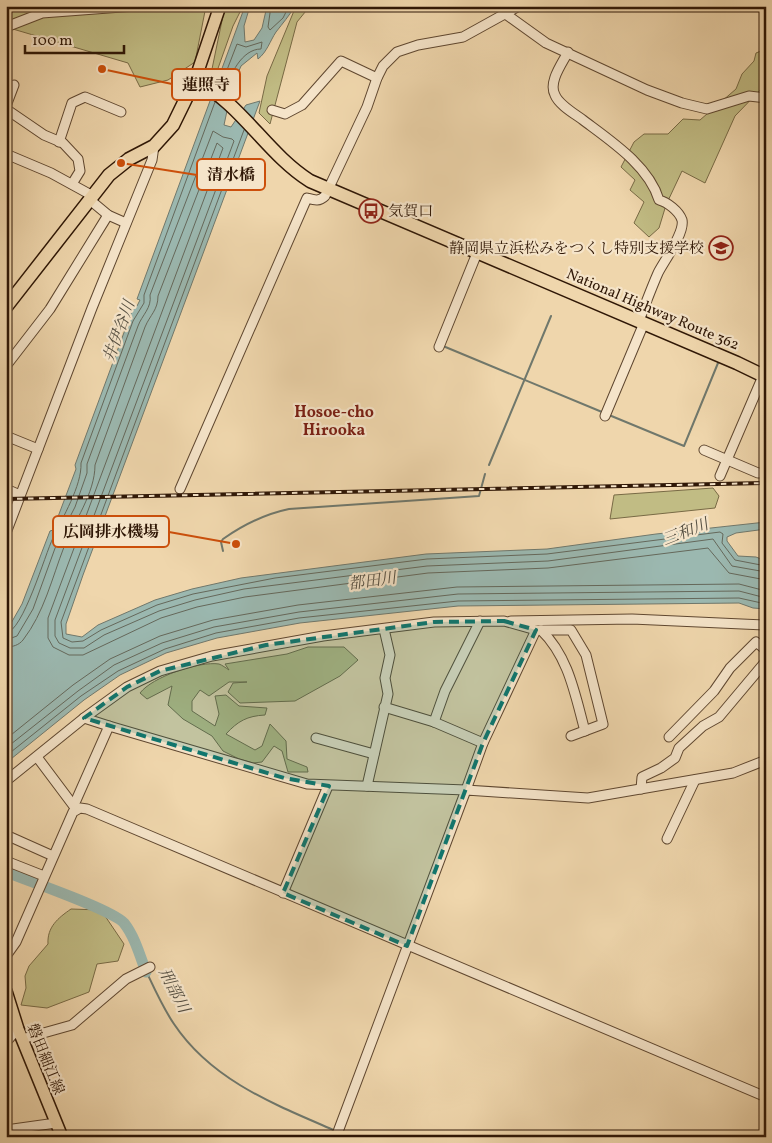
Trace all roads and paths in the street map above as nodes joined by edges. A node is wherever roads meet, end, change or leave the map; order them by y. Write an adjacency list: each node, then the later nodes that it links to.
1 (135, 6): 5 (street)
2 (220, 6): 8 (main road)
3 (519, 6): 4 (street)
4 (507, 15): 6 (street); 7 (street)
5 (6, 27)
6 (568, 52): 10 (street); 24 (street)
7 (377, 78): 12 (street); 18 (street)
8 (200, 82): 15 (highway); 18 (highway, National Highway Route 362)
9 (14, 85): 11 (street)
10 (766, 98)
11 (6, 108): 14 (street)
12 (272, 110)
13 (121, 112): 14 (street)
14 (59, 142): 17 (street)
15 (154, 146): 19 (highway); 21 (street)
16 (6, 154): 17 (street)
17 (72, 184): 19 (street)
18 (327, 189): 22 (highway, National Highway Route 362); 36 (street)
19 (91, 198): 20 (street); 23 (highway)
20 (108, 215): 21 (street); 26 (street)
21 (126, 223): 30 (street)
22 (477, 253): 24 (highway, National Highway Route 362); 25 (street)
23 (6, 307)
24 (642, 322): 27 (highway, National Highway Route 362); 28 (street)
25 (439, 347)
26 (6, 366)
27 (764, 377): 32 (street)
28 (605, 416)
29 (6, 436): 30 (street)
30 (38, 450): 37 (street)
31 (704, 450): 32 (street)
32 (726, 460): 33 (street); 34 (street)
33 (766, 473)
34 (720, 476)
35 (6, 489): 37 (street)
36 (180, 489)
37 (20, 495): 38 (street)
38 (6, 533)
39 (480, 621): 40 (street); 42 (street); 48 (street)
40 (504, 621): 41 (street); 43 (street)
41 (766, 625)
42 (384, 629): 46 (street); 47 (street)
43 (538, 630): 51 (street); 51 (street); 56 (street)
44 (766, 650): 49 (street)
45 (766, 661): 52 (street)
46 (384, 707): 48 (street); 57 (street)
47 (84, 718): 50 (street); 58 (street)
48 (434, 722): 56 (street)
49 (683, 723): 52 (street); 54 (street)
50 (109, 726): 62 (street); 66 (street)
51 (585, 731): 53 (street)
52 (694, 734): 64 (street)
53 (571, 736)
54 (669, 737)
55 (316, 738): 57 (street)
56 (483, 743): 65 (street)
57 (374, 754): 63 (street)
58 (37, 757): 61 (street); 66 (street)
59 (766, 760): 60 (street)
60 (695, 780): 64 (street); 68 (street)
61 (6, 781)
62 (328, 786): 63 (street); 72 (street)
63 (367, 786): 65 (street)
64 (641, 789): 65 (street)
65 (466, 790): 73 (street)
66 (76, 810): 69 (street); 72 (street)
67 (6, 835): 69 (street)
68 (667, 839)
69 (53, 856): 71 (street)
70 (6, 861): 71 (street)
71 (44, 876): 74 (street)
72 (283, 893): 73 (street)
73 (407, 946): 80 (street); 84 (street)
74 (6, 956)
75 (150, 967): 78 (street)
76 (6, 990): 77 (main road, 磐田細江線)
77 (10, 1014): 78 (main road, 磐田細江線)
78 (20, 1034): 79 (street); 81 (main road, 磐田細江線)
79 (6, 1042)
80 (766, 1097)
81 (56, 1123): 82 (street); 83 (main road, 磐田細江線)
82 (6, 1130)
83 (62, 1137)
84 (336, 1137)

